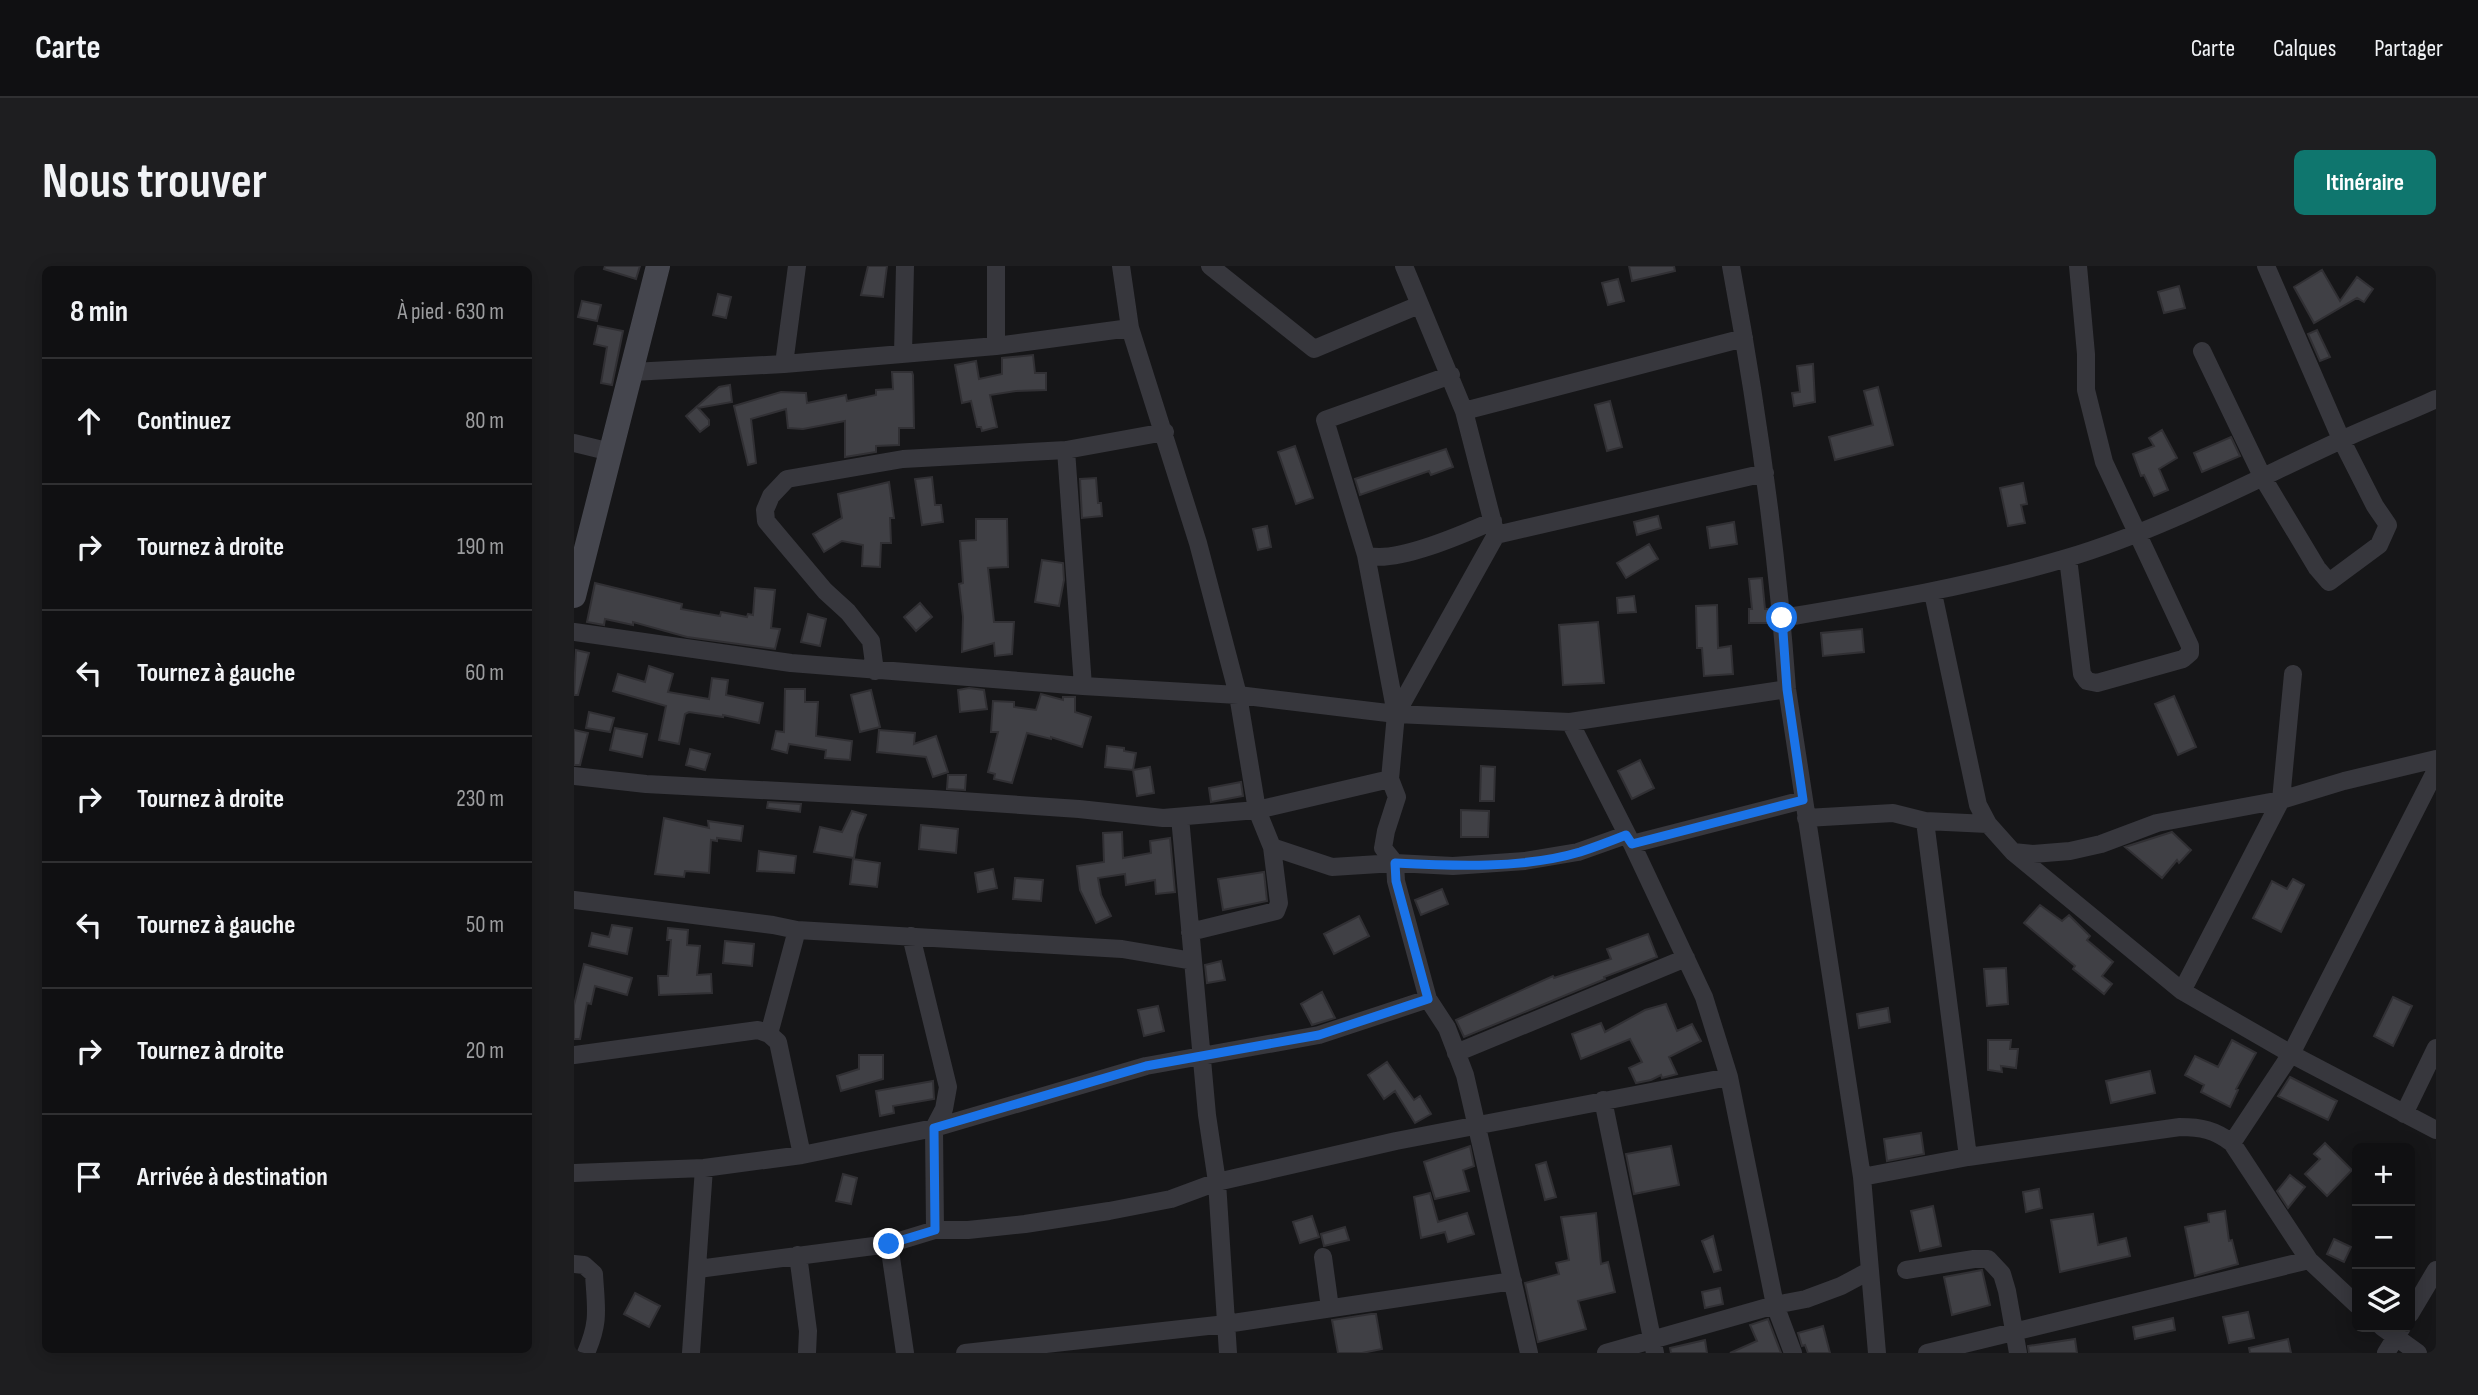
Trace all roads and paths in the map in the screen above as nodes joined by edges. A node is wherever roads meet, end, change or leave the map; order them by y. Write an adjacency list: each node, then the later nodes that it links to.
1 (658, 266): 18 (main road)
2 (797, 266): 17 (street)
3 (905, 266): 16 (street)
4 (996, 266): 14 (street)
5 (1121, 266): 12 (street)
6 (1210, 266): 11 (street)
7 (1405, 266): 11 (street)
8 (1731, 266): 13 (street)
9 (2080, 266): 31 (street)
10 (2266, 266): 23 (street)
11 (1419, 305): 19 (street)
12 (1130, 328): 14 (street); 22 (street)
13 (1744, 338): 21 (street); 27 (street)
14 (996, 346): 16 (street)
15 (2202, 351): 28 (street)
16 (903, 354): 17 (street)
17 (784, 364): 18 (street)
18 (632, 372): 26 (main road)
19 (1451, 375): 21 (street); 32 (street)
20 (2436, 399): 23 (street)
21 (1464, 411): 29 (street)
22 (1165, 432): 25 (street); 42 (street)
23 (2341, 439): 28 (street); 28 (street)
24 (574, 443): 26 (street)
25 (1066, 450): 38 (street); 40 (street)
26 (611, 452): 30 (main road)
27 (1765, 473): 29 (street); 36 (street)
28 (2263, 478): 31 (street)
29 (1494, 528): 32 (street); 43 (street)
30 (583, 529): 35 (main road)
31 (2136, 533): 33 (street); 33 (street)
32 (1367, 555): 43 (street)
33 (2068, 558): 34 (street)
34 (1933, 593): 36 (street); 54 (street)
35 (574, 597)
36 (1782, 618): 41 (street)
37 (574, 632): 38 (street)
38 (875, 671): 40 (street)
39 (2293, 674): 49 (street)
40 (1083, 686): 42 (street)
41 (1787, 689): 44 (street); 50 (street)
42 (1238, 695): 43 (street); 51 (street)
43 (1396, 713): 44 (street); 48 (street)
44 (1570, 722): 55 (street)
45 (2436, 759): 49 (street)
46 (2436, 770): 70 (street)
47 (574, 776): 52 (street)
48 (1390, 779): 51 (street); 58 (street)
49 (2281, 800): 57 (street); 65 (street)
50 (1805, 809): 53 (street); 55 (street); 84 (street)
51 (1257, 810): 52 (street); 56 (street)
52 (1180, 817): 61 (street)
53 (1925, 821): 54 (street); 81 (street)
54 (1988, 824): 57 (street)
55 (1629, 840): 58 (street); 63 (street)
56 (1272, 847): 58 (street); 61 (street)
57 (2013, 852): 65 (street)
58 (1395, 863): 66 (street)
59 (574, 900): 60 (street)
60 (797, 930): 62 (street); 67 (street)
61 (1190, 932): 64 (street)
62 (911, 936): 64 (street); 77 (street)
63 (1686, 958): 69 (street); 73 (street)
64 (1193, 961): 72 (street)
65 (2182, 991): 70 (street)
66 (1428, 999): 69 (street); 72 (street)
67 (769, 1034): 71 (street); 80 (street)
68 (2436, 1048): 75 (street)
69 (1456, 1053): 76 (street)
70 (2291, 1054): 75 (street); 79 (street)
71 (574, 1055)
72 (1201, 1057): 77 (street); 85 (street)
73 (1730, 1077): 74 (street); 98 (street)
74 (1603, 1100): 76 (street); 104 (street)
75 (2404, 1114): 78 (street)
76 (1476, 1127): 85 (street); 96 (street)
77 (934, 1128): 80 (street); 86 (street)
78 (2436, 1130)
79 (2232, 1143): 81 (street); 90 (street)
80 (802, 1155): 82 (street)
81 (1968, 1157): 84 (street)
82 (704, 1168): 83 (street); 92 (street)
83 (574, 1173)
84 (1862, 1177): 95 (street)
85 (1217, 1182): 86 (street); 101 (street)
86 (935, 1230): 87 (street)
87 (889, 1244): 88 (street); 108 (street)
88 (799, 1255): 92 (street); 107 (street)
89 (1323, 1257): 100 (street)
90 (2309, 1260): 97 (street); 102 (street)
91 (574, 1264): 105 (street)
92 (698, 1269): 106 (street)
93 (1906, 1270): 102 (street)
94 (2436, 1270): 99 (street)
95 (1869, 1271): 98 (street); 114 (street)
96 (1513, 1281): 100 (street); 111 (street)
97 (2352, 1299)
98 (1776, 1305): 104 (street); 113 (street)
99 (2415, 1306)
100 (1330, 1308): 101 (street)
101 (1226, 1324): 109 (street); 110 (street)
102 (2015, 1332): 115 (street); 116 (street)
103 (2391, 1336): 117 (street)
104 (1654, 1347): 112 (street)
105 (586, 1353)
106 (691, 1353)
107 (807, 1353)
108 (905, 1353)
109 (965, 1353)
110 (1228, 1353)
111 (1529, 1353)
112 (1606, 1353)
113 (1793, 1353)
114 (1877, 1353)
115 (1927, 1353)
116 (2018, 1353)
117 (2418, 1353)

